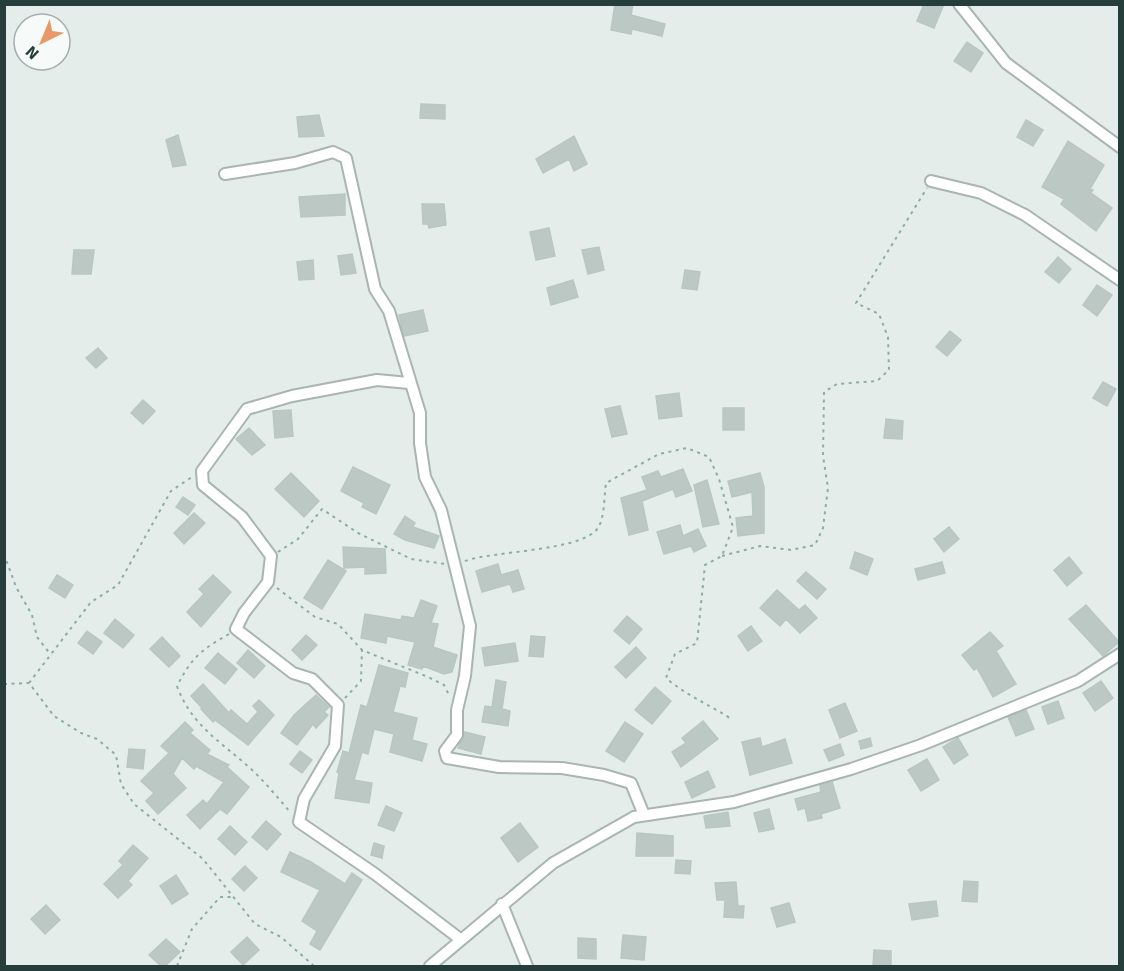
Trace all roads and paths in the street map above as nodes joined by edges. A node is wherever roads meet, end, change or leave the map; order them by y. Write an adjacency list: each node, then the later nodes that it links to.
1 (959, 4): 2 (street)
2 (1119, 147)
3 (225, 174): 6 (street)
4 (931, 182): 5 (street); 10 (path)
5 (1119, 280)
6 (409, 383): 7 (street); 11 (street)
7 (202, 471): 9 (street); 16 (path)
8 (4, 554): 16 (path)
9 (271, 556): 11 (path); 12 (street)
10 (722, 556): 11 (path); 21 (path)
11 (454, 565): 20 (street)
12 (268, 582): 13 (street); 14 (path)
13 (236, 629): 19 (street); 23 (path)
14 (362, 650): 19 (path); 20 (path)
15 (1119, 654): 22 (street)
16 (51, 655): 17 (path)
17 (29, 683): 18 (path); 24 (path)
18 (4, 684)
19 (338, 705): 23 (street)
20 (457, 710): 22 (street)
21 (733, 720)
22 (644, 815): 25 (street)
23 (299, 822): 26 (street)
24 (236, 897): 27 (path); 28 (path)
25 (501, 904): 26 (street); 30 (street)
26 (460, 939): 29 (street)
27 (177, 966)
28 (314, 966)
29 (430, 966)
30 (527, 966)

